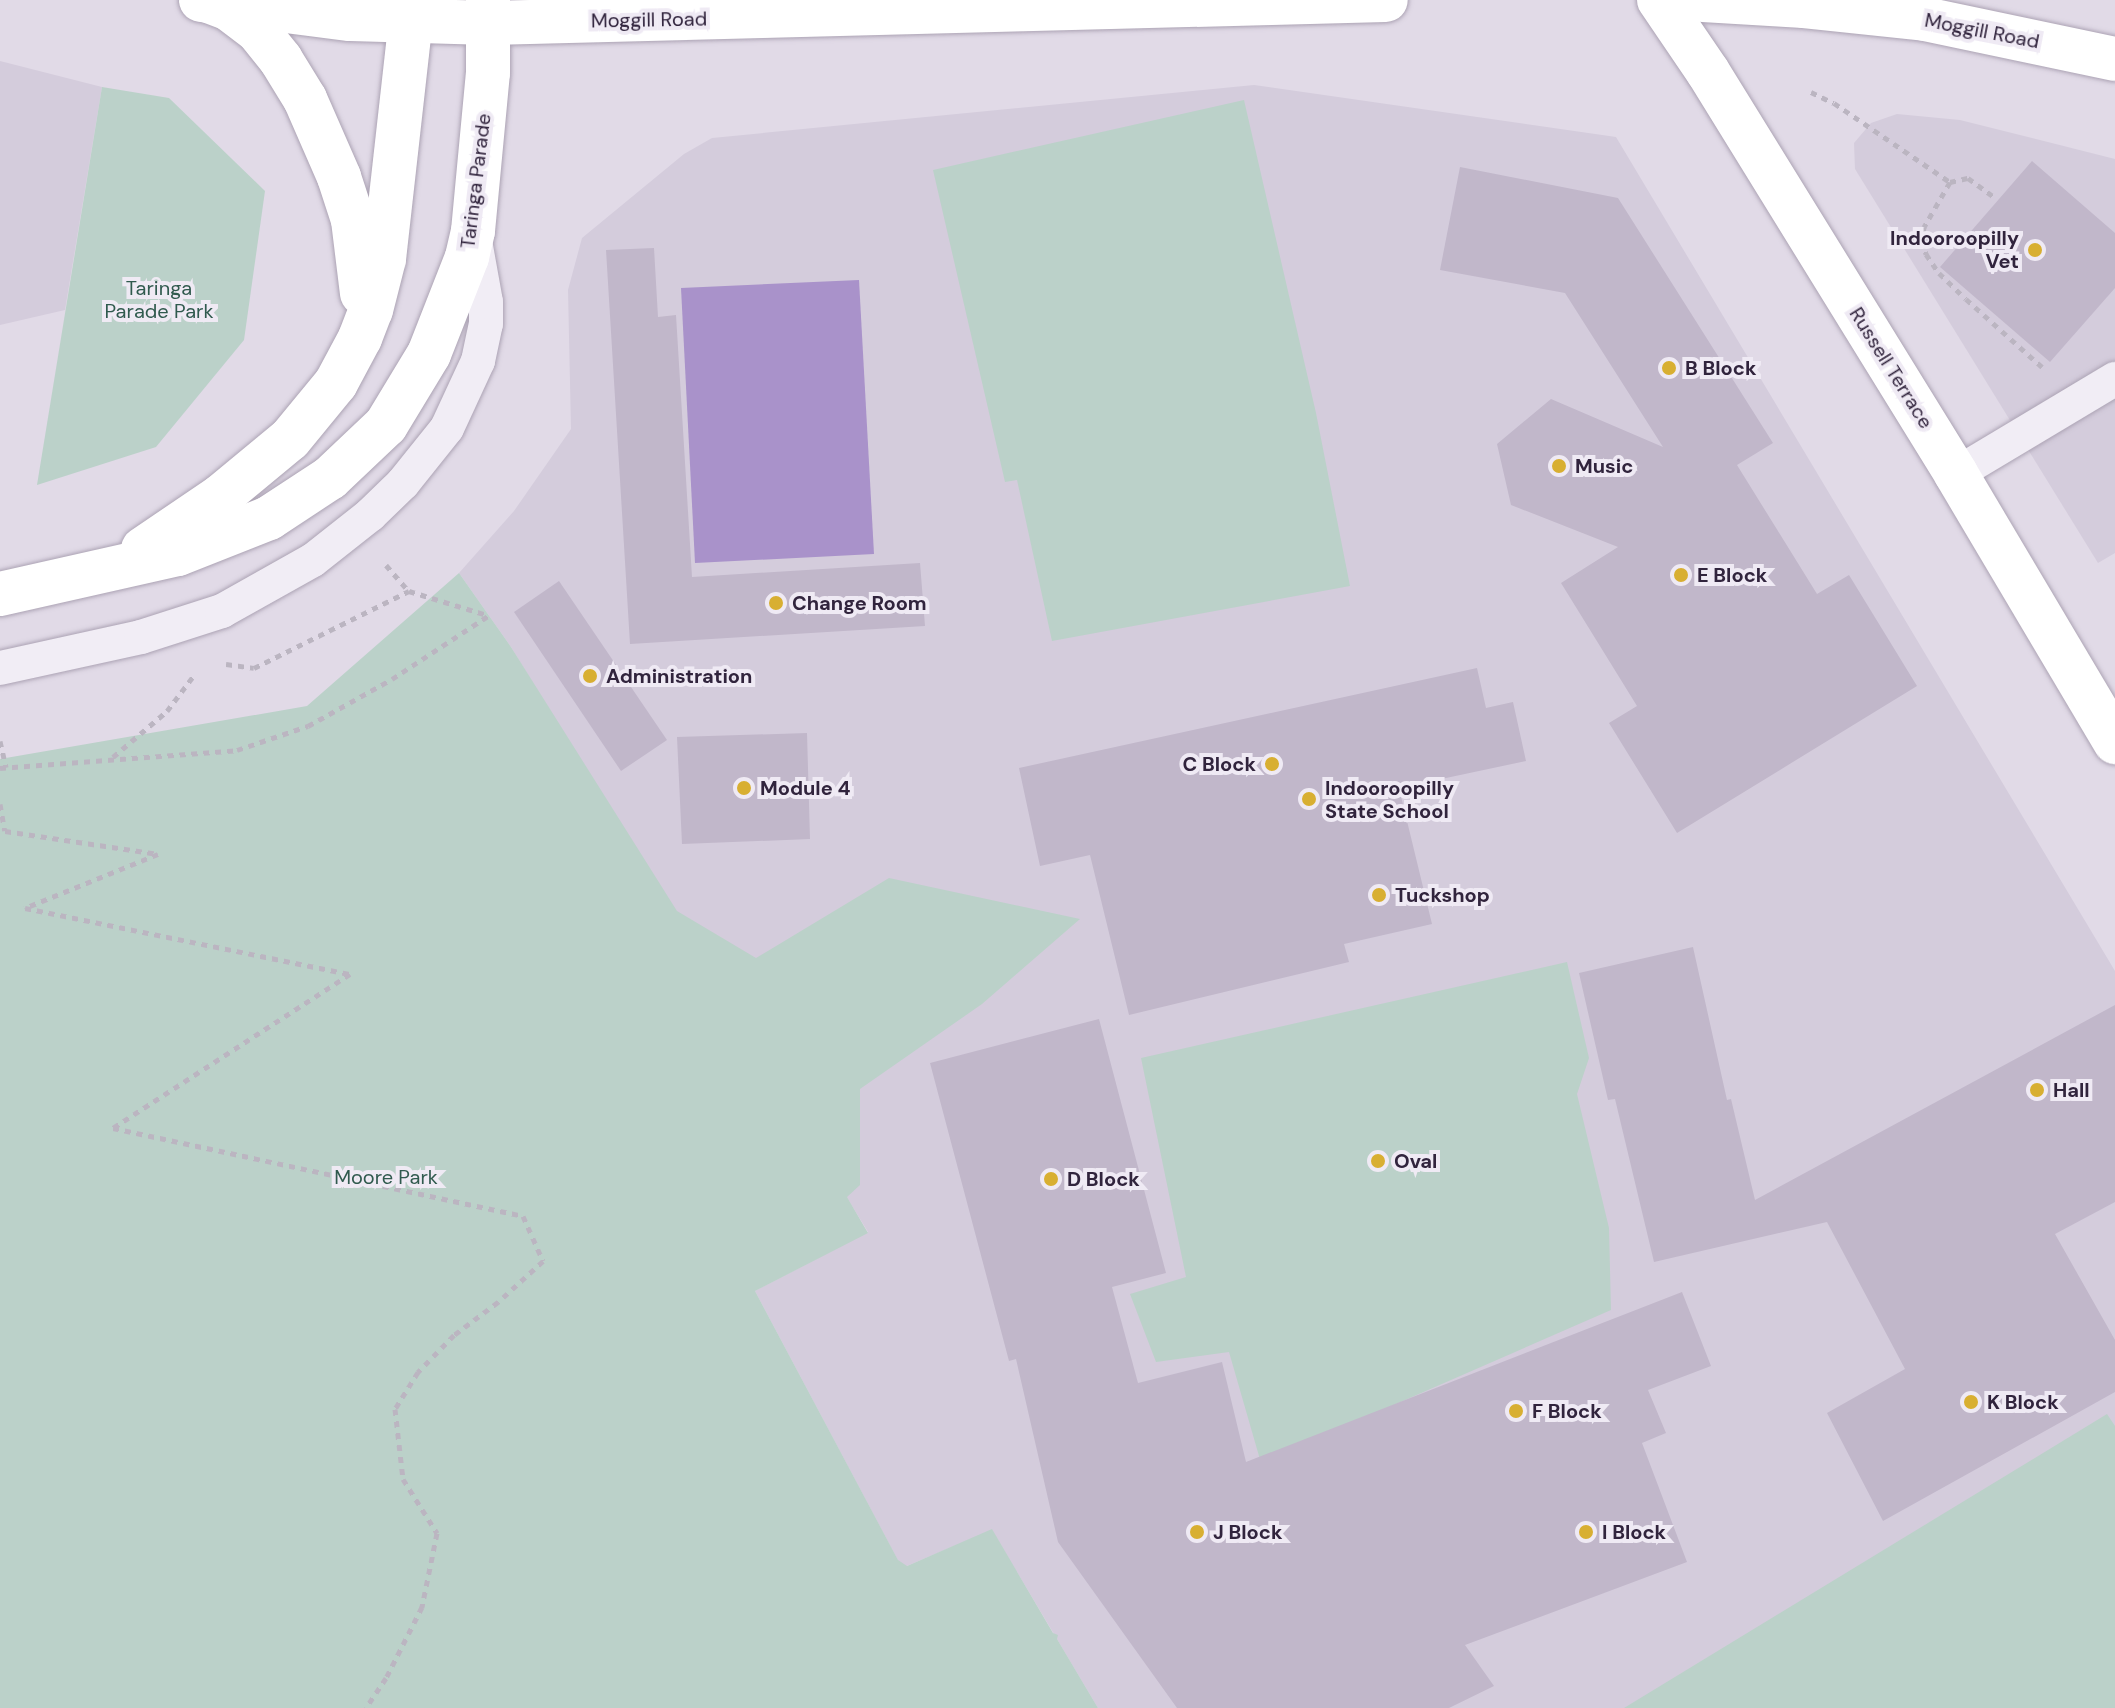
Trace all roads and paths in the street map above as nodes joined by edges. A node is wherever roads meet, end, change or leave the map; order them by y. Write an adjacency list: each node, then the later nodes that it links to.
1 (1386, 0): 6 (main road, Moggill Road)
2 (1659, 0): 15 (main road, Russell Terrace)
3 (1703, 0): 7 (main road, Moggill Road)
4 (206, 1): 5 (main road, Moggill Road); 12 (main road)
5 (412, 10): 6 (main road, Moggill Road); 12 (main road, Taringa Parade)
6 (489, 12): 11 (main road, Taringa Parade)
7 (2115, 59)
8 (1811, 92): 9 (path)
9 (1950, 182): 10 (path); 14 (path)
10 (1996, 198)
11 (473, 231): 17 (main road, Taringa Parade); 22 (lane)
12 (344, 369): 17 (main road, Taringa Parade)
13 (2115, 379): 14 (lane)
14 (2070, 407): 15 (lane)
15 (1956, 474): 24 (main road, Russell Terrace)
16 (388, 567): 18 (path)
17 (103, 571): 19 (main road, Taringa Parade)
18 (409, 591): 21 (path); 25 (path)
19 (0, 594)
20 (205, 661): 25 (path)
21 (217, 663)
22 (0, 668)
23 (0, 741): 26 (path)
24 (2115, 742)
25 (112, 758): 26 (path)
26 (3, 767)
27 (0, 804): 28 (path)
28 (366, 1708)

